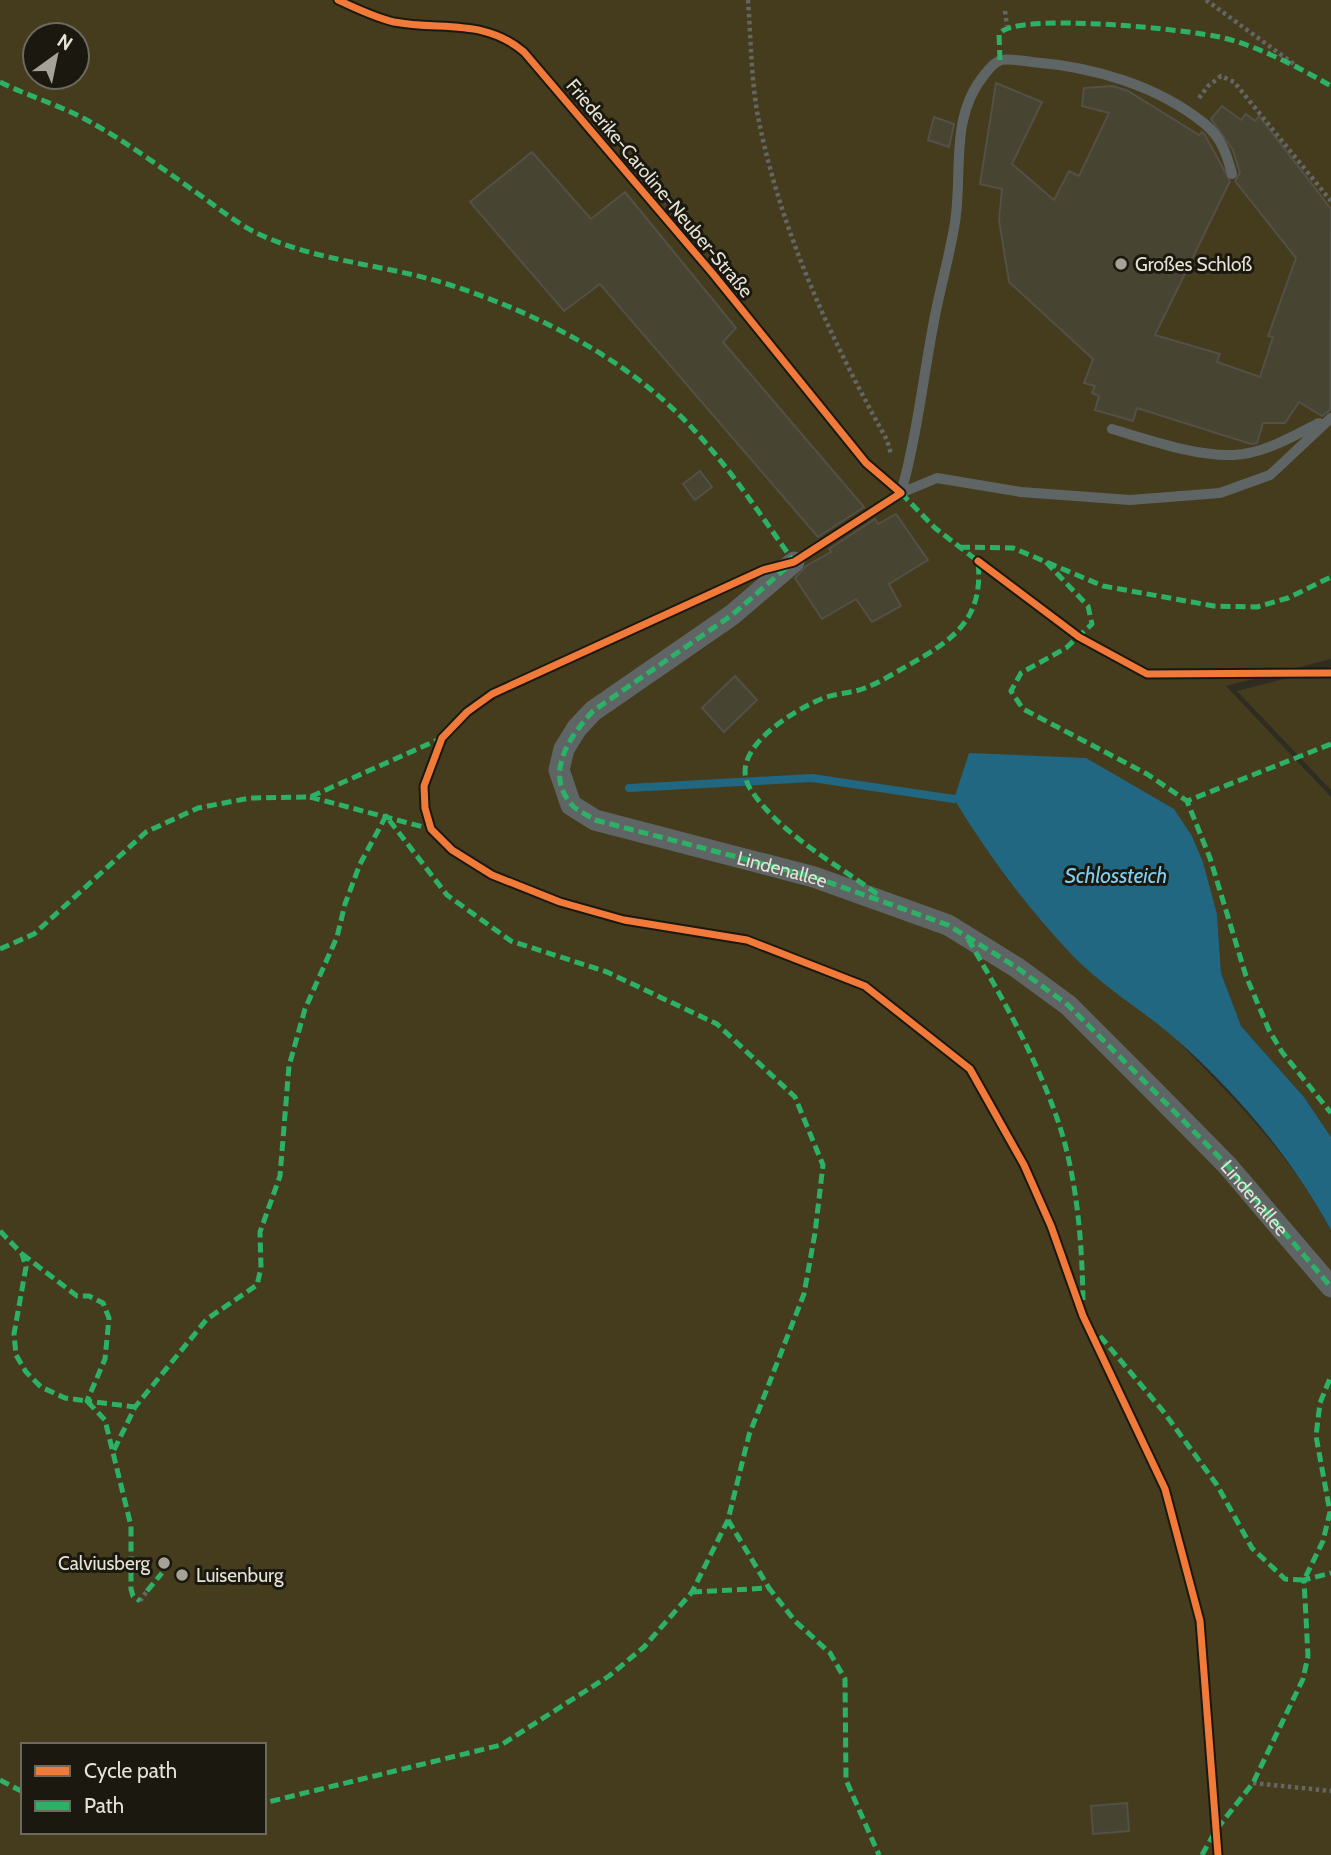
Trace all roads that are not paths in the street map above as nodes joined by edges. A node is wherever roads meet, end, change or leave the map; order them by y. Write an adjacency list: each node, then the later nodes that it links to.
1 (338, 0): 5 (lane, Friederike-Caroline-Neuber-Straße)
2 (1232, 174): 5 (lane)
3 (1331, 417): 4 (lane); 5 (lane, Lindenallee)
4 (1112, 429)
5 (901, 492): 6 (lane, Lindenallee)
6 (794, 562): 7 (street, Lindenallee)
7 (1331, 1287)

